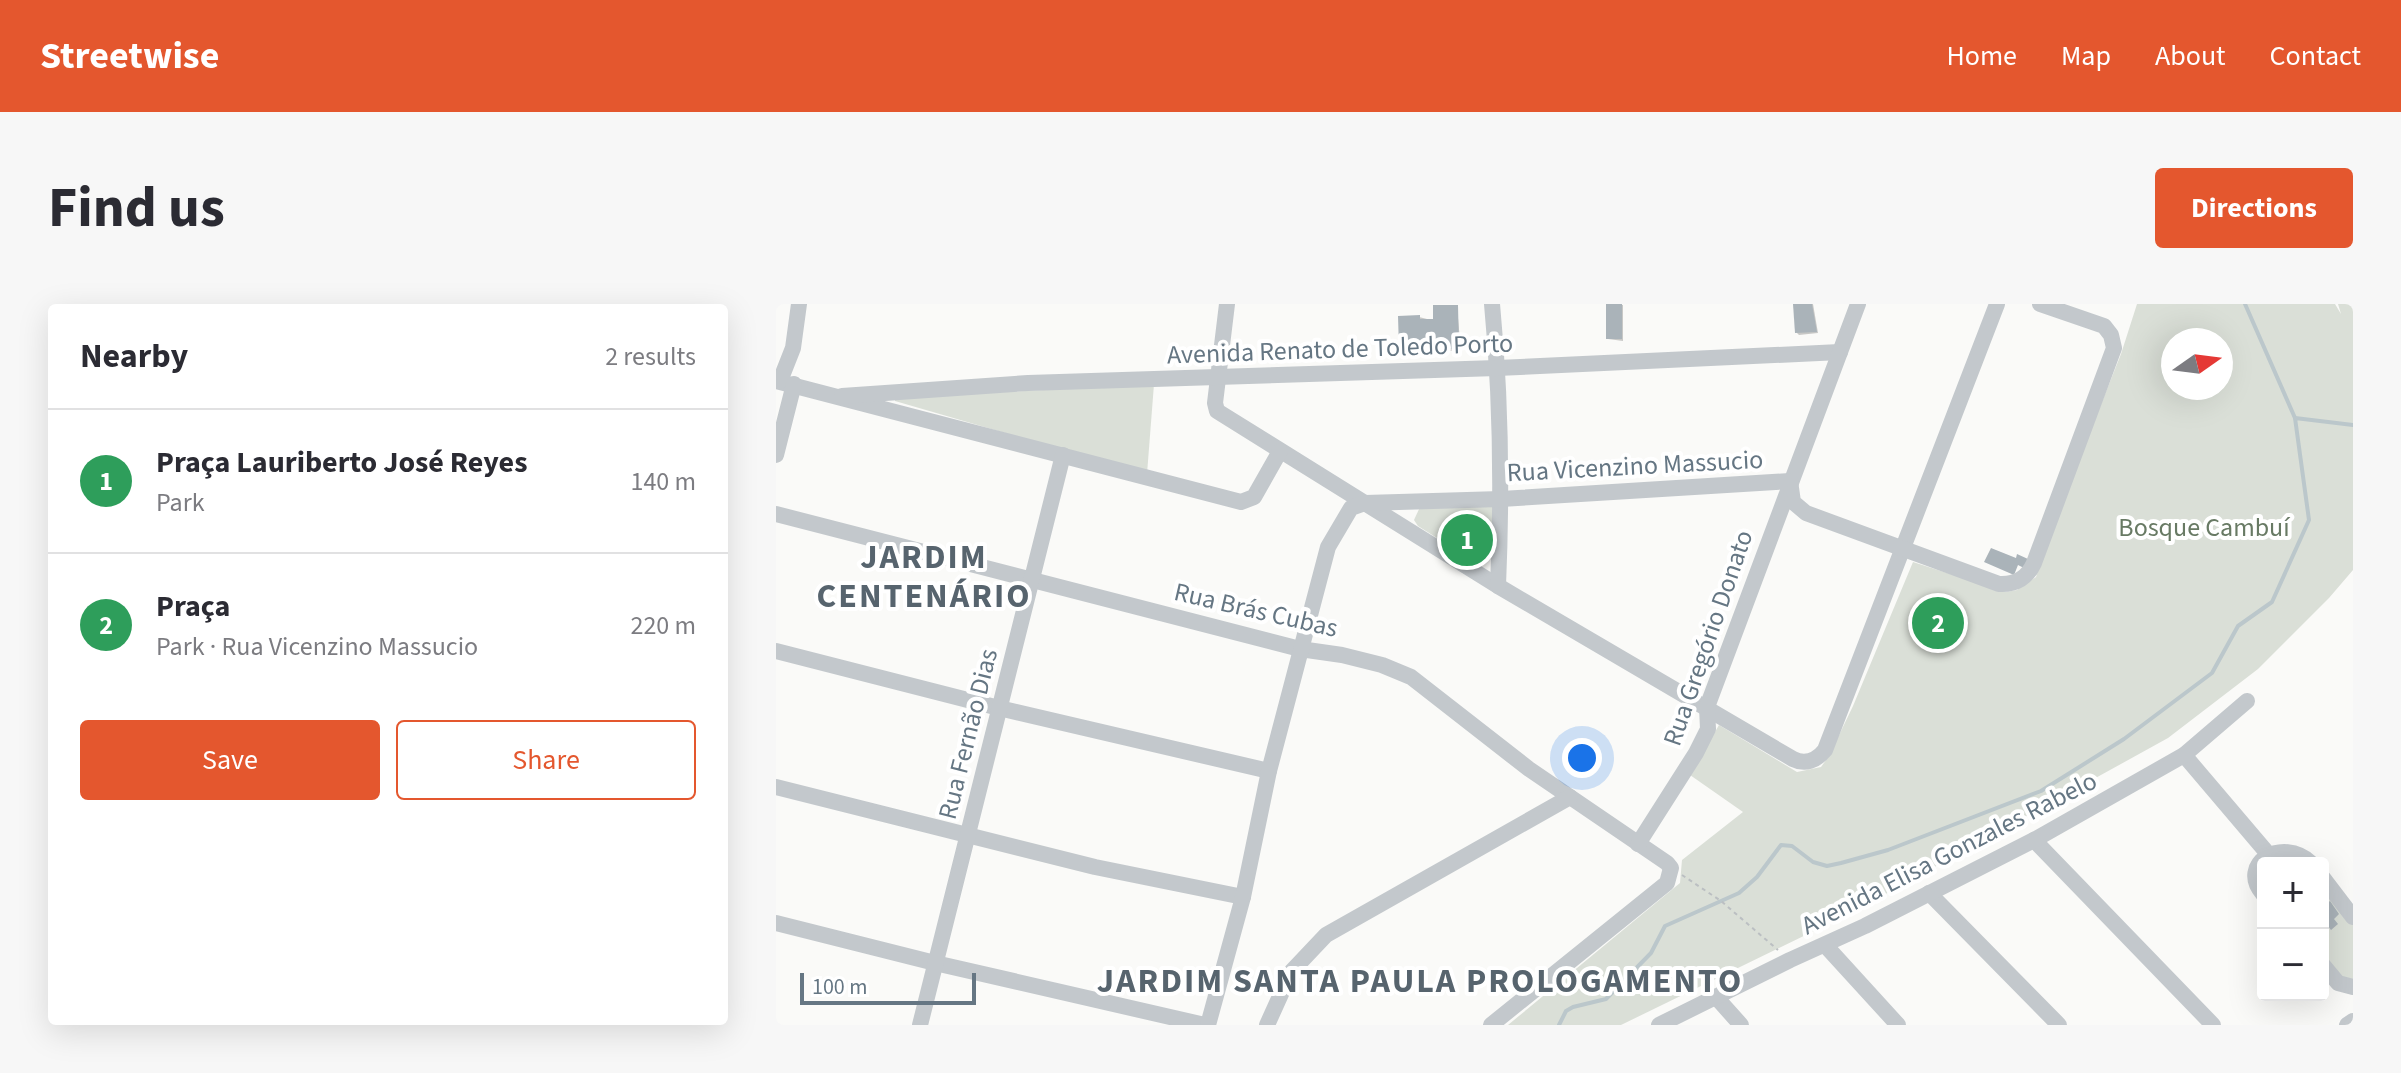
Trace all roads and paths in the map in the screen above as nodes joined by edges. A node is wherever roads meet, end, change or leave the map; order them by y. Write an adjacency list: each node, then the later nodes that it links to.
1 (799, 304): 10 (street)
2 (1227, 304): 9 (street)
3 (1492, 304): 8 (street)
4 (1858, 304): 7 (street, Rua Gregório Donato)
5 (1997, 304): 19 (street)
6 (2040, 304): 19 (street, Rua Vicenzino Massucio)
7 (1840, 352): 8 (street, Avenida Renato de Toledo Porto); 15 (street, Rua Gregório Donato)
8 (1497, 368): 9 (street, Avenida Renato de Toledo Porto); 16 (street)
9 (1219, 376): 11 (street, Avenida Renato de Toledo Porto); 12 (street)
10 (783, 382): 11 (street); 13 (street)
11 (842, 396): 14 (street)
12 (1280, 451): 14 (street); 17 (street)
13 (776, 455)
14 (1063, 455): 20 (street, Rua Fernão Dias)
15 (1790, 481): 16 (street, Rua Vicenzino Massucio); 19 (street, Rua Vicenzino Massucio); 25 (street, Rua Gregório Donato)
16 (1501, 499): 17 (street, Rua Vicenzino Massucio); 21 (street)
17 (1365, 503): 21 (street); 22 (street)
18 (776, 514): 20 (street, Rua Brás Cubas)
19 (1904, 550): 25 (street)
20 (1033, 579): 22 (street, Rua Brás Cubas); 26 (street, Rua Fernão Dias)
21 (1498, 586): 25 (street)
22 (1300, 649): 28 (street); 30 (street, Rua Brás Cubas)
23 (776, 651): 26 (street)
24 (2247, 701): 27 (street, Avenida Elisa Gonzales Rabelo)
25 (1707, 707): 33 (street, Rua Gregório Donato)
26 (999, 708): 28 (street); 31 (street, Rua Fernão Dias)
27 (2184, 755): 32 (street, Avenida Elisa Gonzales Rabelo); 34 (street)
28 (1269, 771): 40 (street)
29 (776, 787): 31 (street)
30 (1570, 797): 33 (street, Rua Brás Cubas); 52 (street)
31 (968, 835): 40 (street); 45 (street, Rua Fernão Dias)
32 (2034, 840): 39 (street, Avenida Elisa Gonzales Rabelo); 58 (street)
33 (1638, 844): 37 (street, Rua Brás Cubas)
34 (2269, 855): 35 (street); 36 (street)
35 (2266, 857)
36 (2305, 857)
37 (1671, 868): 44 (path); 53 (street)
38 (2329, 886): 41 (street)
39 (1929, 893): 43 (street, Avenida Elisa Gonzales Rabelo); 57 (street)
40 (1243, 897): 51 (street)
41 (2353, 917)
42 (776, 923): 45 (street)
43 (1825, 945): 44 (street, Avenida Elisa Gonzales Rabelo); 56 (street)
44 (1790, 960): 48 (street, Avenida Elisa Gonzales Rabelo)
45 (935, 963): 50 (street, Rua Fernão Dias); 51 (street)
46 (2329, 972): 47 (street)
47 (2353, 987)
48 (1716, 997): 54 (street, Avenida Elisa Gonzales Rabelo); 55 (street)
49 (2353, 1021): 59 (street)
50 (920, 1025)
51 (1207, 1025)
52 (1267, 1025)
53 (1491, 1025)
54 (1659, 1025)
55 (1741, 1025)
56 (1898, 1025)
57 (2059, 1025)
58 (2213, 1025)
59 (2347, 1025)

